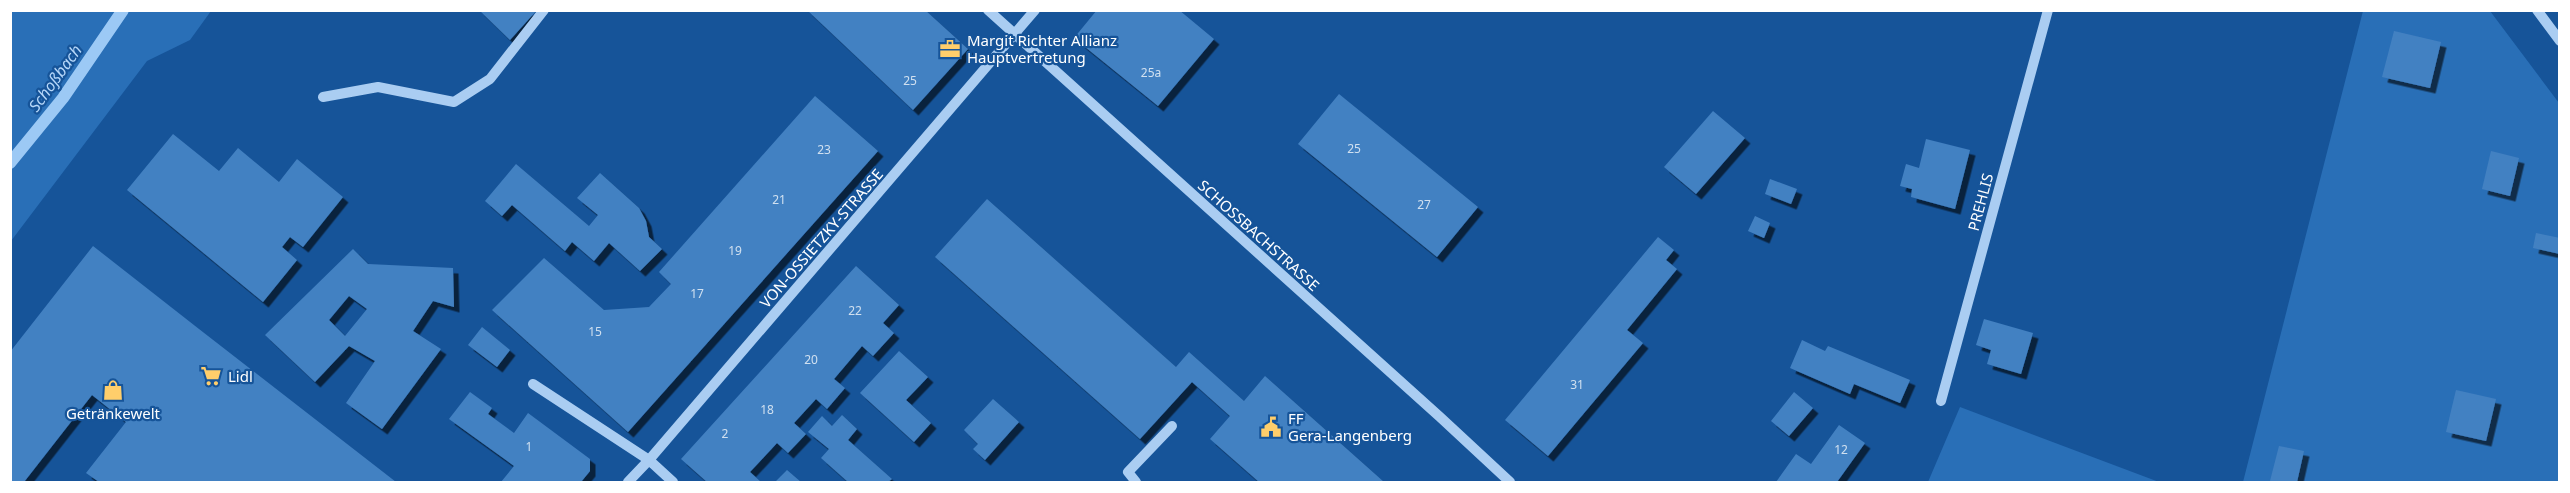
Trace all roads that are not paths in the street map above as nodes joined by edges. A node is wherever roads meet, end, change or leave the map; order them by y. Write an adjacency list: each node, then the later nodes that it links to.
1 (544, 10): 8 (street)
2 (988, 10): 6 (street, SCHOSSBACHSTRASSE)
3 (1035, 10): 6 (street, VON-OSSIETZKY-STRASSE)
4 (2048, 10): 10 (street, PREHLIS)
5 (2537, 10): 7 (street)
6 (1015, 36): 12 (street, VON-OSSIETZKY-STRASSE); 16 (street, SCHOSSBACHSTRASSE)
7 (2559, 41)
8 (323, 97)
9 (533, 384): 12 (street)
10 (1941, 401)
11 (1172, 426): 15 (street)
12 (649, 460): 13 (street, VON-OSSIETZKY-STRASSE); 14 (street)
13 (628, 483)
14 (673, 483)
15 (1136, 483)
16 (1510, 483)

